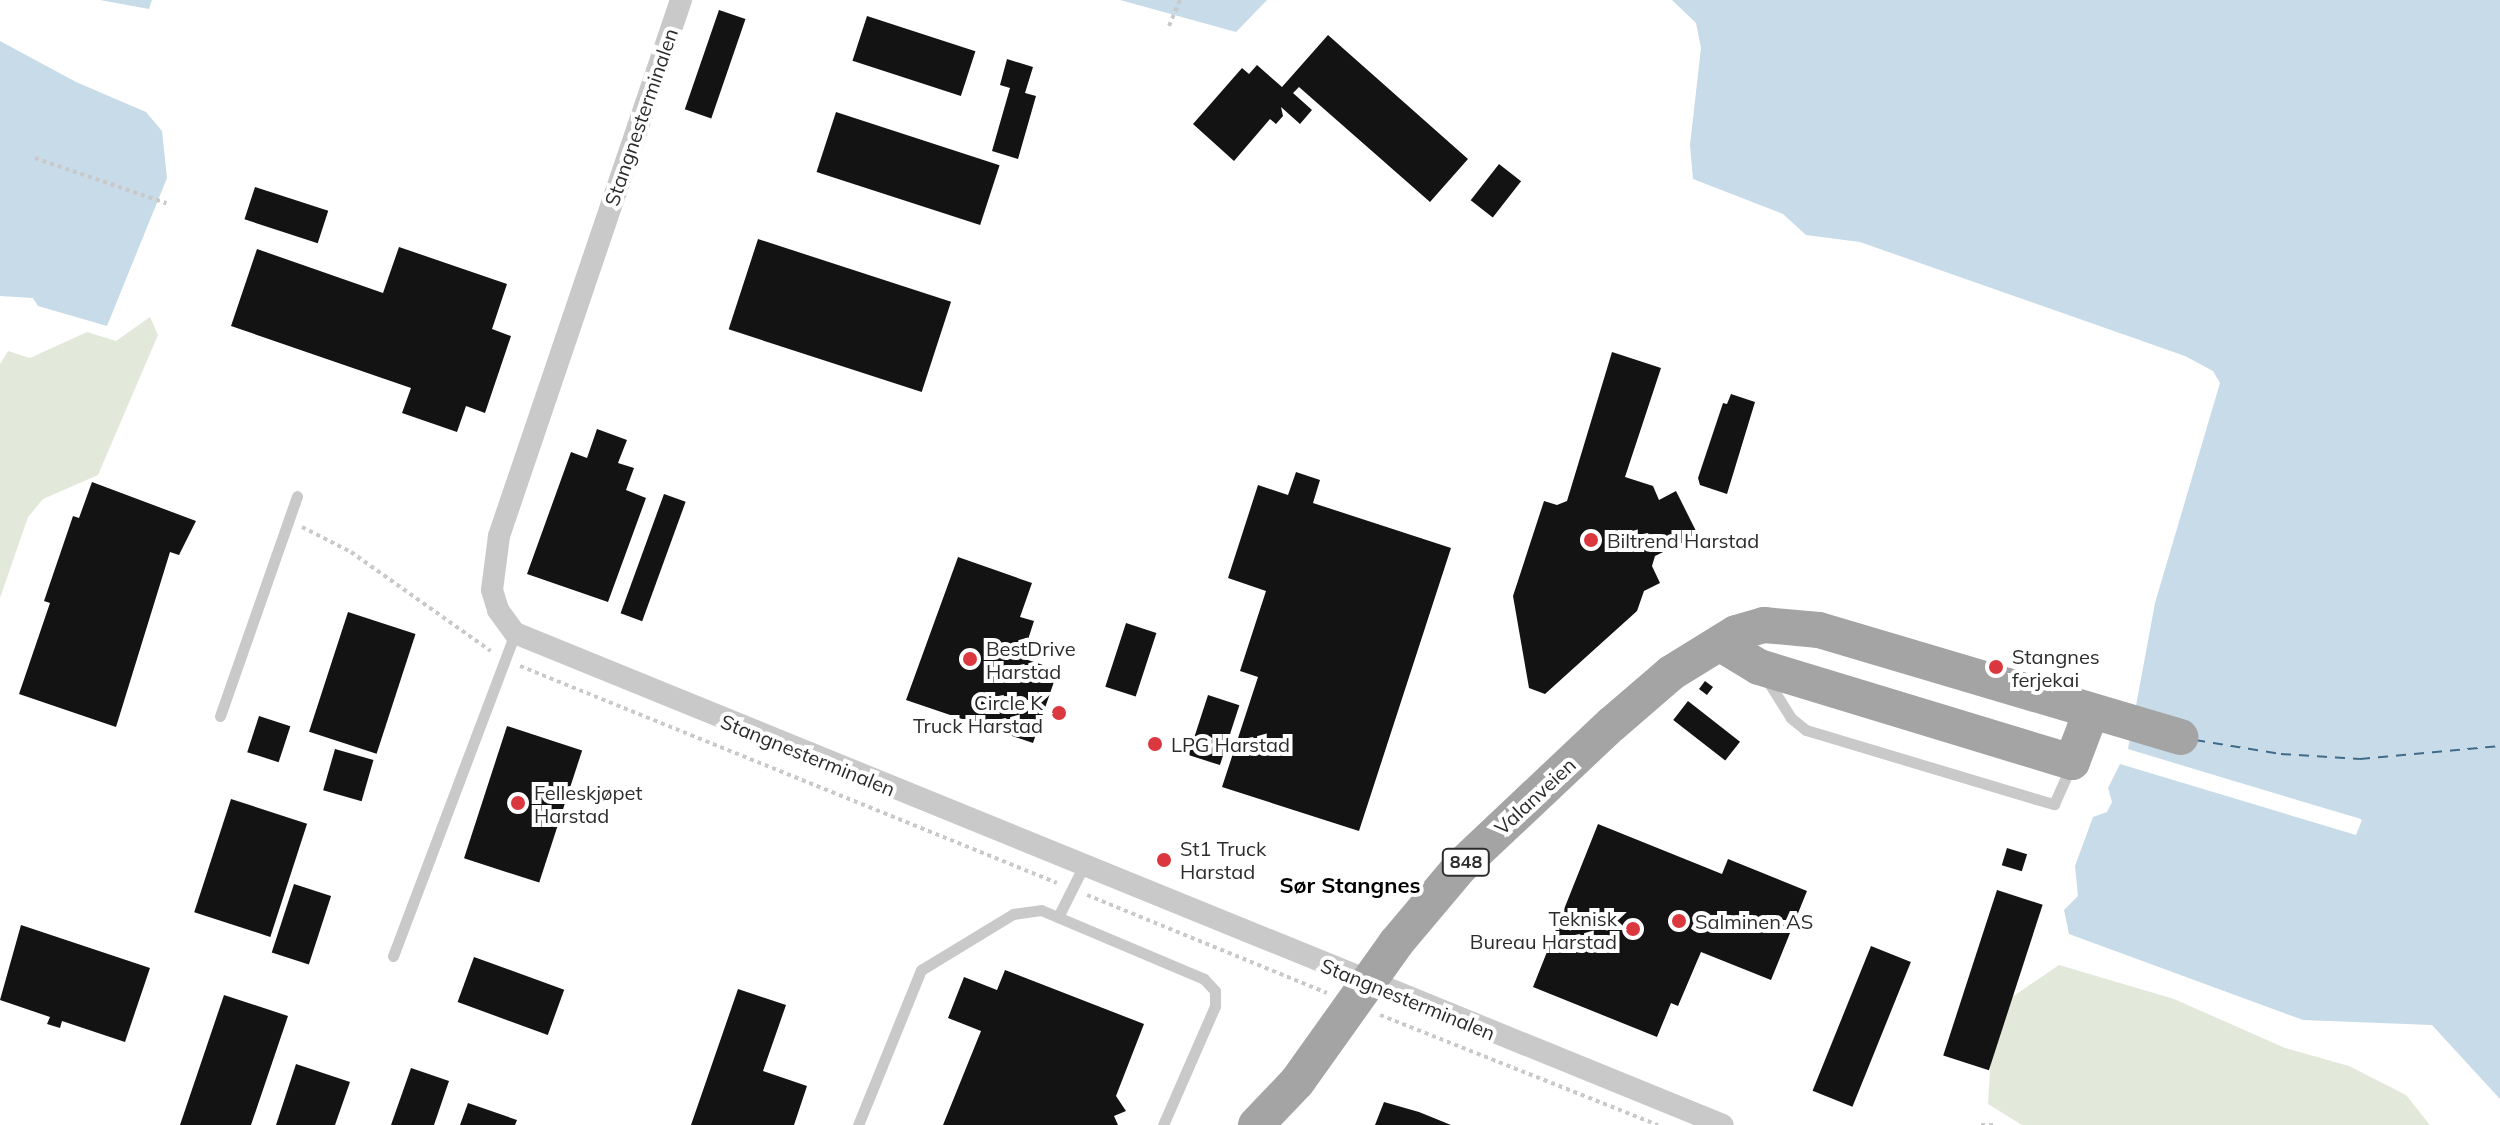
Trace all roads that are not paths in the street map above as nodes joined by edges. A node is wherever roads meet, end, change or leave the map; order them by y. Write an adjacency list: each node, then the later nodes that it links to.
1 (681, 0): 3 (street, Stangnesterminalen)
2 (297, 496): 5 (lane)
3 (515, 633): 8 (street, Stangnesterminalen); 10 (lane)
4 (1721, 644): 6 (main road, 848); 6 (main road); 11 (main road, Valanveien / 848)
5 (220, 716)
6 (2105, 716): 7 (main road, 848)
7 (2180, 737)
8 (1083, 867): 9 (lane); 11 (street, Stangnesterminalen)
9 (1058, 917): 12 (lane); 13 (lane)
10 (393, 956)
11 (1371, 998): 14 (main road, Valanveien / 848); 15 (street, Stangnesterminalen)
12 (858, 1125)
13 (1163, 1125)
14 (1256, 1125)
15 (1723, 1125)

